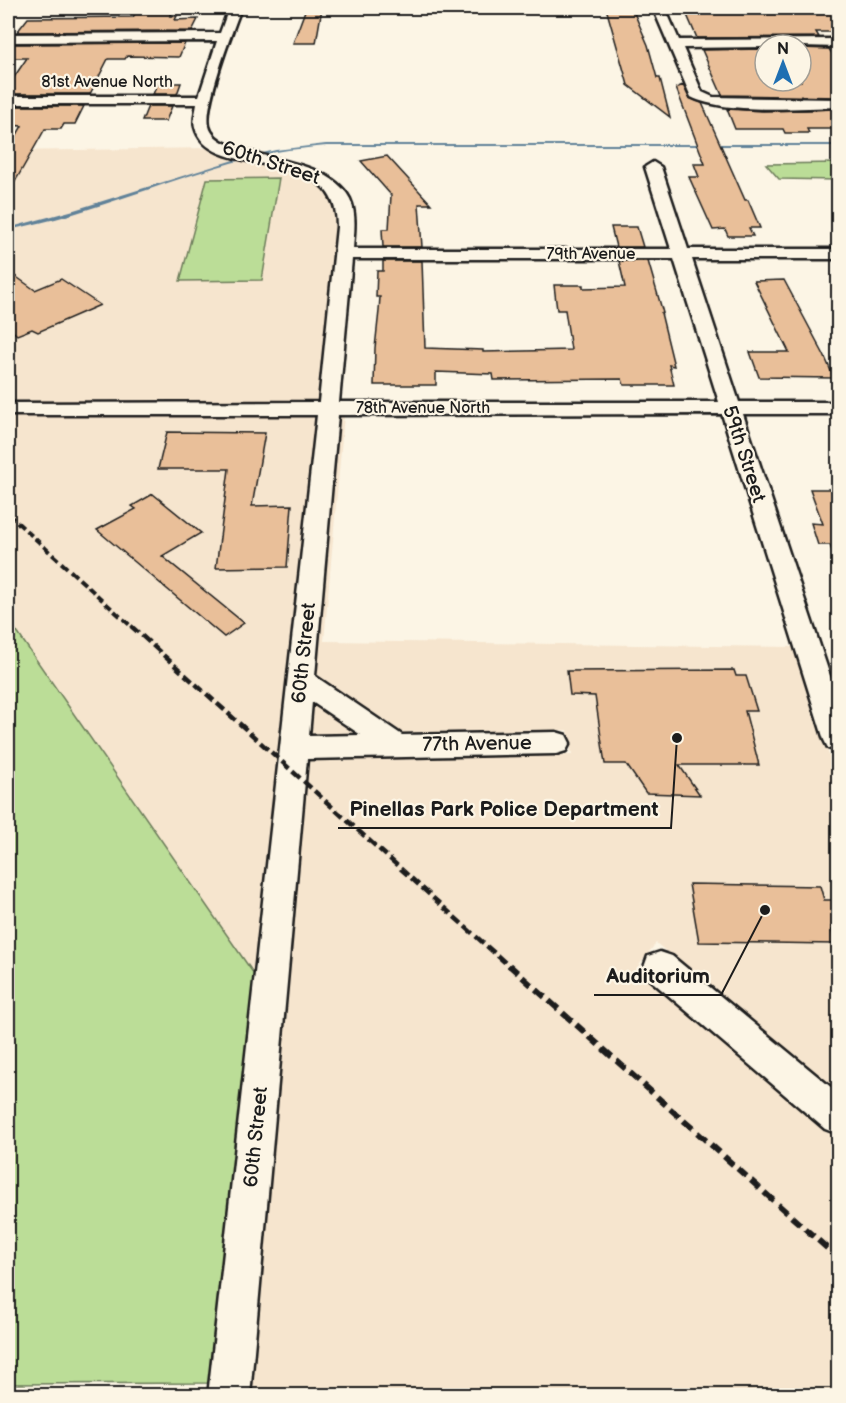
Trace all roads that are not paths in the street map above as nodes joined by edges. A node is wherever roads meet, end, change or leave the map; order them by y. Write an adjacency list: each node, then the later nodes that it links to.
1 (235, 8): 3 (street, 60th Street)
2 (659, 8): 5 (street)
3 (224, 37): 4 (street); 8 (street, 60th Street)
4 (8, 38)
5 (675, 44): 6 (street); 9 (street)
6 (838, 44)
7 (8, 100): 8 (street, 81st Avenue North)
8 (206, 100): 11 (street, 60th Street)
9 (838, 103)
10 (653, 167): 12 (street, 59th Street)
11 (344, 254): 12 (street, 79th Avenue); 14 (street, 60th Street)
12 (682, 254): 13 (street, 79th Avenue); 15 (street, 59th Street)
13 (838, 254)
14 (328, 408): 15 (street, 78th Avenue North); 17 (street, 78th Avenue North); 18 (street, 60th Street)
15 (729, 408): 16 (street, 78th Avenue North); 19 (street, 59th Street)
16 (838, 408)
17 (8, 409)
18 (301, 680): 21 (street, 77th Avenue); 22 (street, 60th Street)
19 (838, 737)
20 (556, 742): 21 (street, 77th Avenue)
21 (398, 746): 22 (street, 77th Avenue)
22 (294, 748): 25 (street, 60th Street)
23 (660, 967): 24 (street)
24 (838, 1116)
25 (229, 1395)

